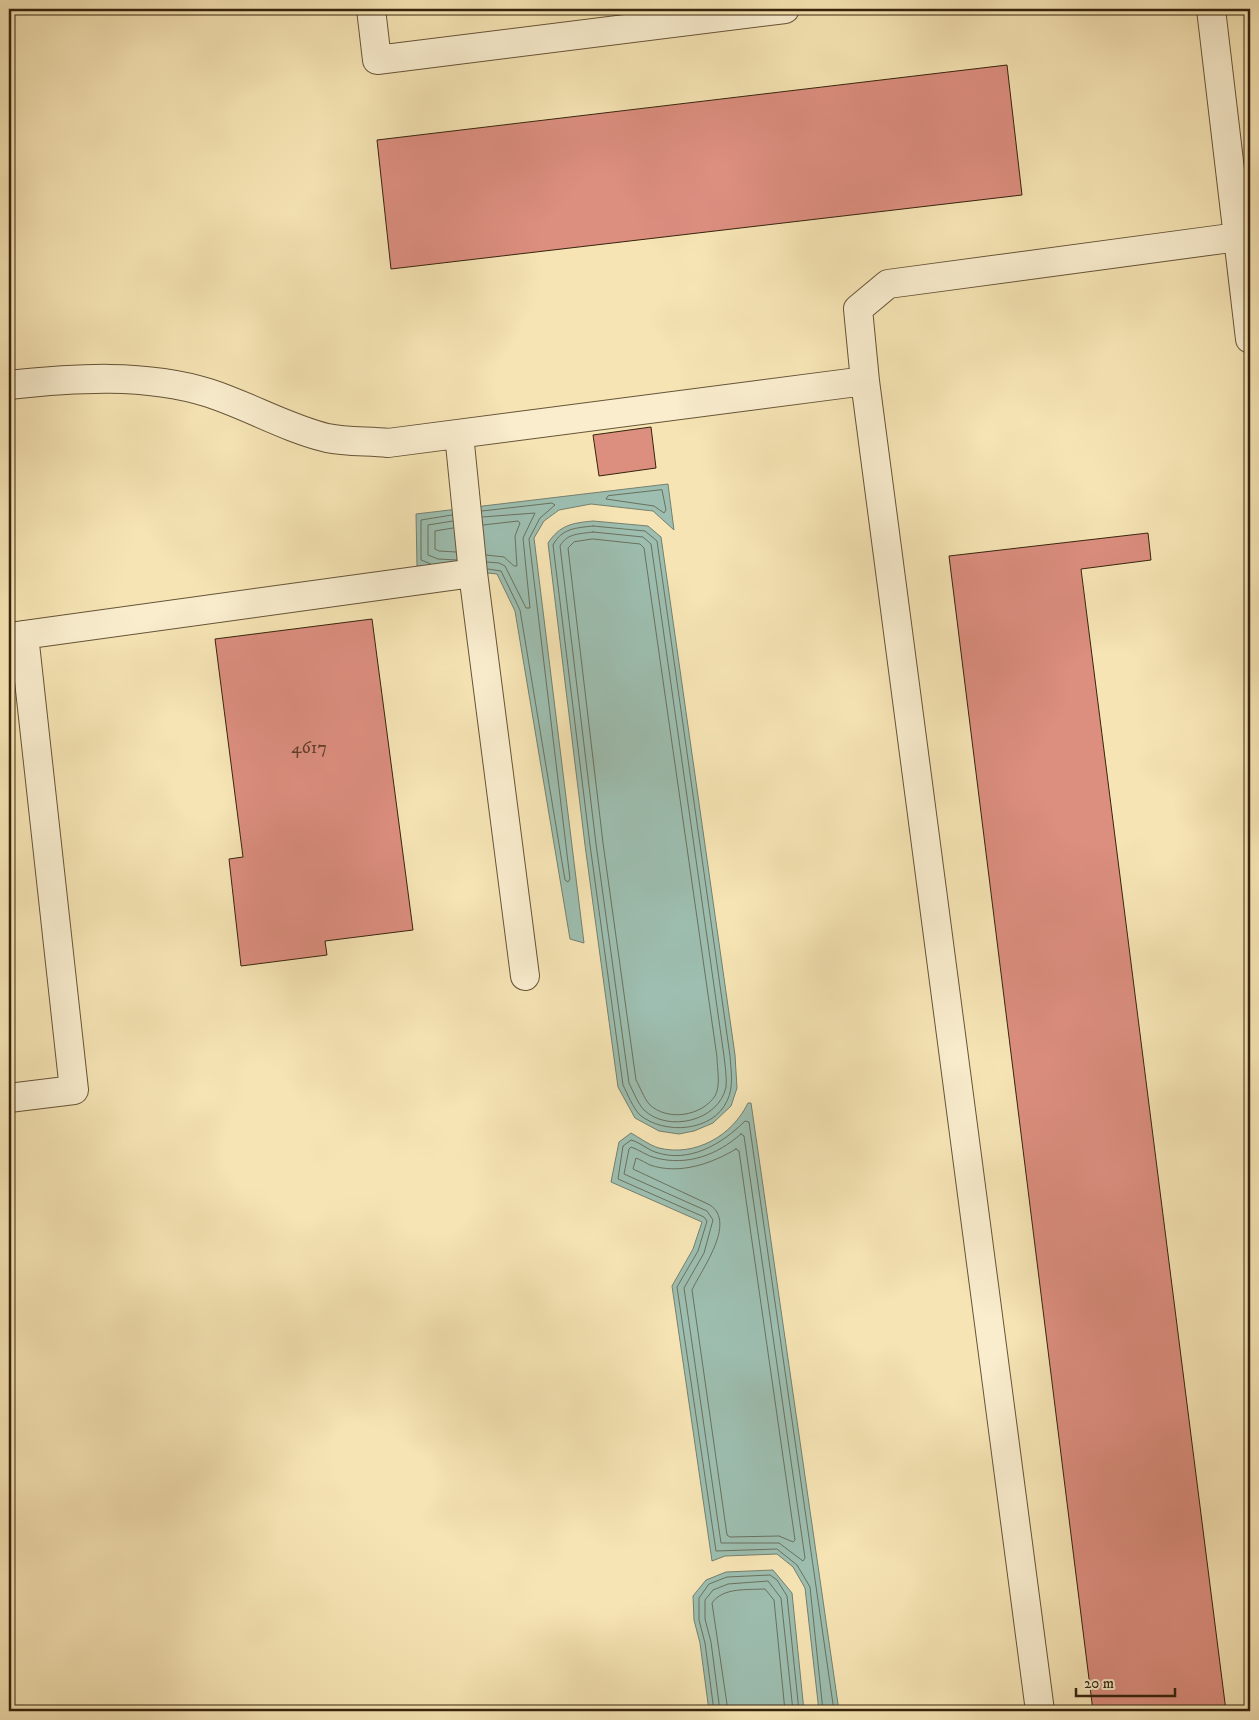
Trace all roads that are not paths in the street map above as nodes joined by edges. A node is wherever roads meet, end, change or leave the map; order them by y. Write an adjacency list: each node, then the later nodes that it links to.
1 (371, 9): 3 (lane)
2 (1211, 9): 4 (lane)
3 (773, 10)
4 (1238, 237): 5 (lane); 6 (lane)
5 (1250, 339)
6 (866, 381): 8 (lane); 13 (lane)
7 (9, 385): 8 (lane)
8 (458, 434): 9 (lane)
9 (473, 573): 10 (lane); 11 (lane)
10 (16, 636): 12 (lane)
11 (525, 976)
12 (9, 1098)
13 (1040, 1711)

